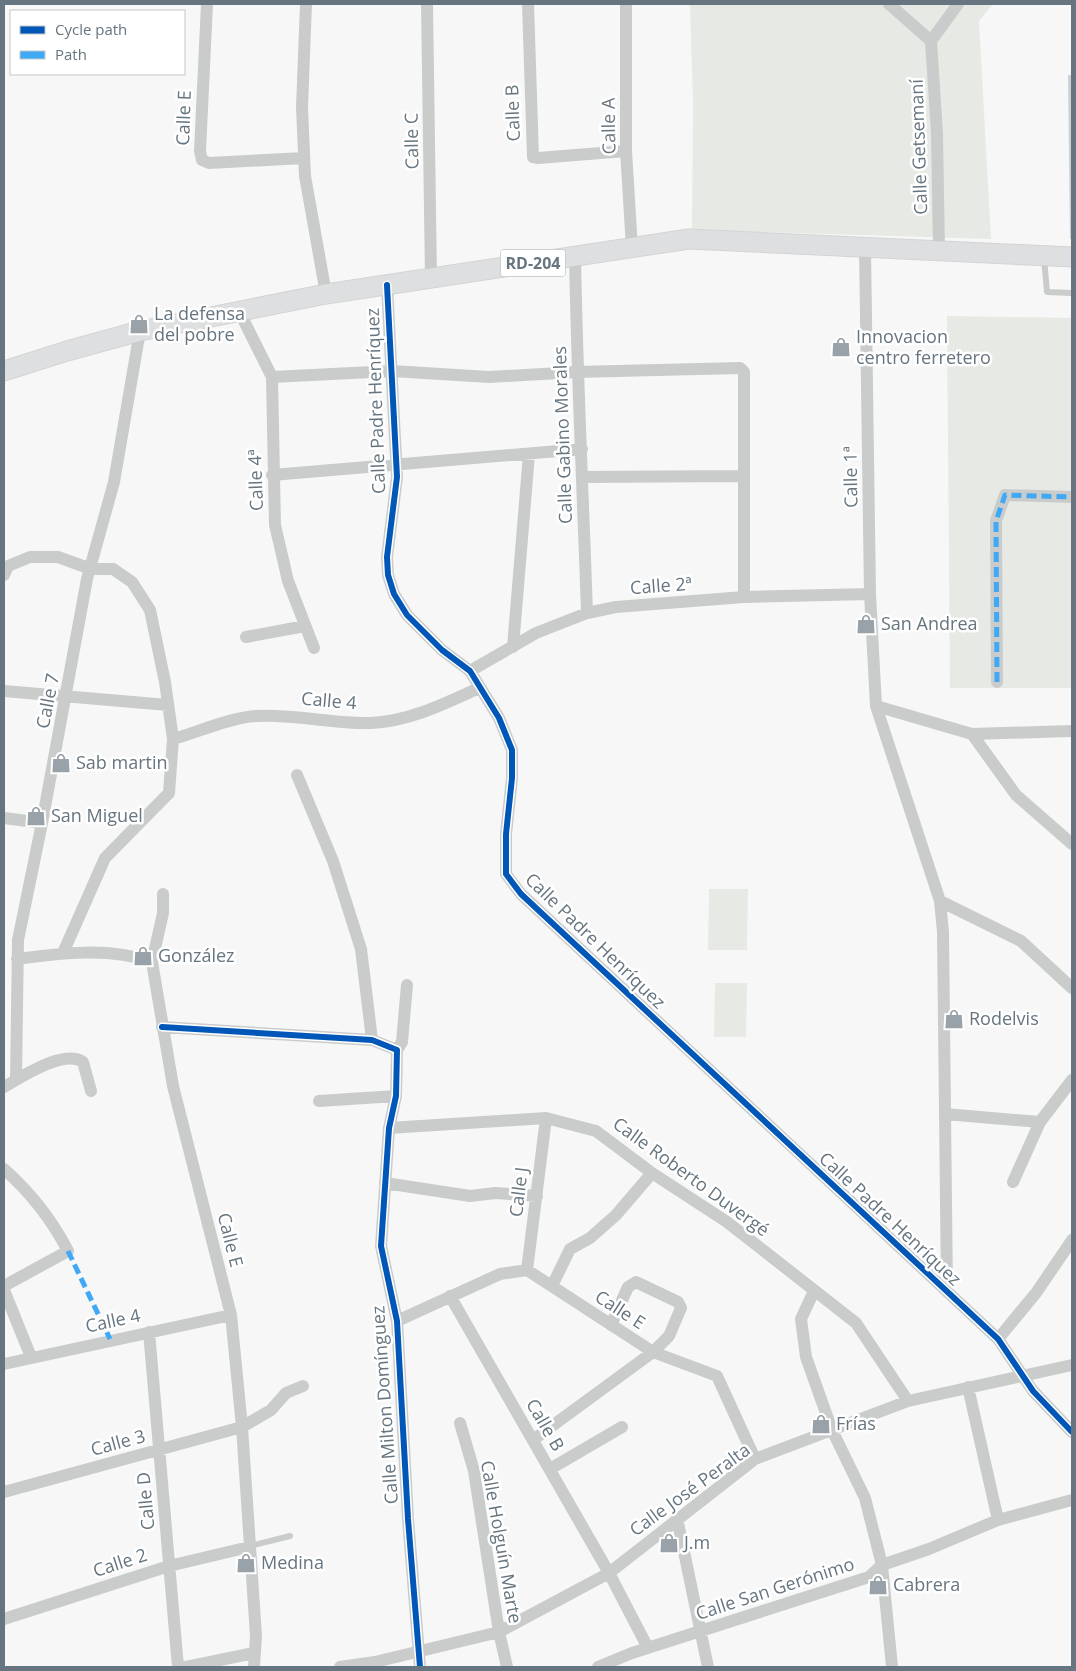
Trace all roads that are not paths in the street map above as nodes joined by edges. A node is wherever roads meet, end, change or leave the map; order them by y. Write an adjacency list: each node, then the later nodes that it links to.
1 (207, 4): 10 (street, Calle E)
2 (306, 4): 10 (street)
3 (427, 4): 17 (street, Calle C)
4 (528, 4): 9 (street, Calle B)
5 (626, 4): 9 (street, Calle A)
6 (889, 4): 8 (street)
7 (958, 4): 8 (street)
8 (931, 41): 13 (street, Calle Getsemaní)
9 (626, 152): 11 (street, Calle A)
10 (304, 158): 20 (street)
11 (632, 248): 12 (main road, RD-204); 14 (main road, RD-204)
12 (865, 248): 13 (main road, RD-204); 36 (street, Calle 1ª)
13 (939, 252): 15 (main road, RD-204)
14 (575, 256): 17 (main road, RD-204); 25 (street, Calle Gabino Morales)
15 (1044, 257): 16 (main road, RD-204); 19 (lane)
16 (1072, 258)
17 (431, 278): 18 (main road, RD-204)
18 (387, 285): 20 (main road, RD-204); 24 (street, Calle Padre Henríquez)
19 (1072, 293)
20 (326, 294): 21 (main road, RD-204)
21 (239, 311): 22 (main road, RD-204); 26 (street, Calle 4ª)
22 (140, 331): 23 (main road, RD-204); 34 (street, Calle 7)
23 (4, 371)
24 (392, 371): 25 (street); 26 (street); 29 (street, Calle Padre Henríquez)
25 (576, 372): 27 (street, Calle Gabino Morales); 31 (street)
26 (272, 377): 30 (street, Calle 4ª)
27 (582, 449): 28 (street); 32 (street, Calle Gabino Morales)
28 (529, 454): 29 (street); 41 (street)
29 (397, 465): 30 (street); 43 (street, Calle Padre Henríquez)
30 (272, 475): 39 (street, Calle 4ª)
31 (744, 476): 32 (street); 37 (street)
32 (582, 477): 38 (street, Calle Gabino Morales)
33 (1072, 497): 44 (street)
34 (91, 569): 35 (street); 47 (street, Calle 7); 48 (street)
35 (4, 575)
36 (870, 594): 37 (street, Calle 2ª); 49 (street, Calle 1ª)
37 (744, 597): 38 (street, Calle 2ª)
38 (587, 613): 41 (street, Calle 2ª)
39 (305, 626): 40 (street); 42 (street, Calle 4ª)
40 (246, 637)
41 (513, 647): 43 (street, Calle 2ª)
42 (314, 648)
43 (470, 671): 45 (street, Calle Padre Henríquez)
44 (996, 682)
45 (479, 688): 52 (street, Calle 4); 88 (street, Calle Padre Henríquez)
46 (4, 691): 47 (street)
47 (66, 698): 48 (street); 55 (street, Calle 7)
48 (168, 704): 52 (street)
49 (876, 706): 51 (street); 58 (street, Calle 1ª)
50 (1072, 731): 51 (street)
51 (972, 734): 56 (street)
52 (173, 739): 59 (street)
53 (298, 774): 65 (street)
54 (4, 818): 55 (street)
55 (42, 823): 60 (street, Calle 7)
56 (1072, 844)
57 (163, 894): 61 (street)
58 (940, 901): 63 (street); 73 (street, Calle 1ª)
59 (62, 953): 60 (street); 61 (street)
60 (17, 959): 67 (street, Calle 7)
61 (152, 962): 64 (street, Calle E)
62 (407, 985): 66 (street, Calle Milton Domínguez)
63 (1072, 988)
64 (162, 1027): 65 (street); 90 (street, Calle E)
65 (372, 1040): 66 (street)
66 (397, 1050): 71 (street, Calle Milton Domínguez)
67 (16, 1080): 69 (street); 70 (street)
68 (1072, 1080): 75 (street)
69 (4, 1087)
70 (91, 1091)
71 (396, 1096): 72 (street); 76 (street, Calle Milton Domínguez)
72 (319, 1101)
73 (945, 1114): 75 (street); 88 (street, Calle 1ª)
74 (546, 1118): 76 (street, Calle Roberto Duvergé); 78 (street, Calle Roberto Duvergé); 81 (street, Calle J)
75 (1040, 1122): 79 (street)
76 (389, 1128): 80 (street, Calle Milton Domínguez)
77 (4, 1169): 84 (street)
78 (652, 1173): 85 (street); 87 (street, Calle Roberto Duvergé)
79 (1013, 1182)
80 (385, 1183): 81 (street); 91 (street, Calle Milton Domínguez)
81 (537, 1196): 83 (street, Calle J)
82 (1072, 1240): 94 (street)
83 (527, 1270): 85 (street, Calle E); 89 (street)
84 (4, 1286)
85 (552, 1286): 92 (street, Calle E)
86 (4, 1290): 96 (street)
87 (814, 1291): 102 (street, Calle Roberto Duvergé); 106 (street)
88 (947, 1292): 94 (street, Calle Padre Henríquez)
89 (450, 1296): 91 (street); 108 (street, Calle B)
90 (231, 1315): 93 (street, Calle 4); 104 (street, Calle E)
91 (397, 1321): 125 (street, Calle Milton Domínguez)
92 (611, 1325): 95 (street, Calle E); 95 (street)
93 (149, 1332): 96 (street, Calle 4); 109 (street, Calle D)
94 (998, 1339): 99 (street, Calle Padre Henríquez)
95 (653, 1352): 108 (street); 110 (street, Calle E)
96 (32, 1357): 97 (street, Calle 4)
97 (4, 1364)
98 (1072, 1365): 99 (street, Calle José Peralta)
99 (1024, 1375): 101 (street, Calle José Peralta); 107 (street, Calle Padre Henríquez)
100 (303, 1386): 104 (street, Calle 3)
101 (968, 1387): 102 (street, Calle José Peralta); 115 (street)
102 (908, 1401): 106 (street, Calle José Peralta)
103 (460, 1423): 123 (street, Calle Holguín Marte)
104 (242, 1427): 109 (street, Calle 3); 117 (street, Calle E)
105 (622, 1427): 111 (street)
106 (832, 1430): 110 (street, Calle José Peralta); 119 (street)
107 (1072, 1432)
108 (533, 1440): 111 (street, Calle B)
109 (159, 1449): 112 (street, Calle 3); 118 (street, Calle D)
110 (755, 1459): 114 (street, Calle José Peralta)
111 (550, 1469): 120 (street, Calle B)
112 (4, 1492)
113 (1072, 1500): 115 (street, Calle San Gerónimo)
114 (677, 1518): 120 (street, Calle José Peralta); 122 (street)
115 (998, 1520): 119 (street, Calle San Gerónimo)
116 (290, 1536): 117 (lane)
117 (249, 1547): 118 (street, Calle 2); 126 (street, Calle E)
118 (169, 1566): 121 (street, Calle 2); 127 (street, Calle D)
119 (882, 1566): 122 (street, Calle San Gerónimo); 135 (street)
120 (609, 1572): 123 (street, Calle José Peralta); 124 (street, Calle B)
121 (4, 1619)
122 (700, 1631): 124 (street, Calle San Gerónimo); 134 (street)
123 (499, 1632): 125 (street, Calle José Peralta); 132 (street, Calle Holguín Marte)
124 (648, 1648): 133 (street, Calle San Gerónimo)
125 (420, 1652): 130 (street, Calle José Peralta); 131 (street, Calle Milton Domínguez)
126 (254, 1653): 128 (street); 129 (street, Calle E)
127 (178, 1667)
128 (186, 1667)
129 (254, 1667)
130 (340, 1667)
131 (420, 1667)
132 (507, 1667)
133 (598, 1667)
134 (708, 1667)
135 (892, 1667)

